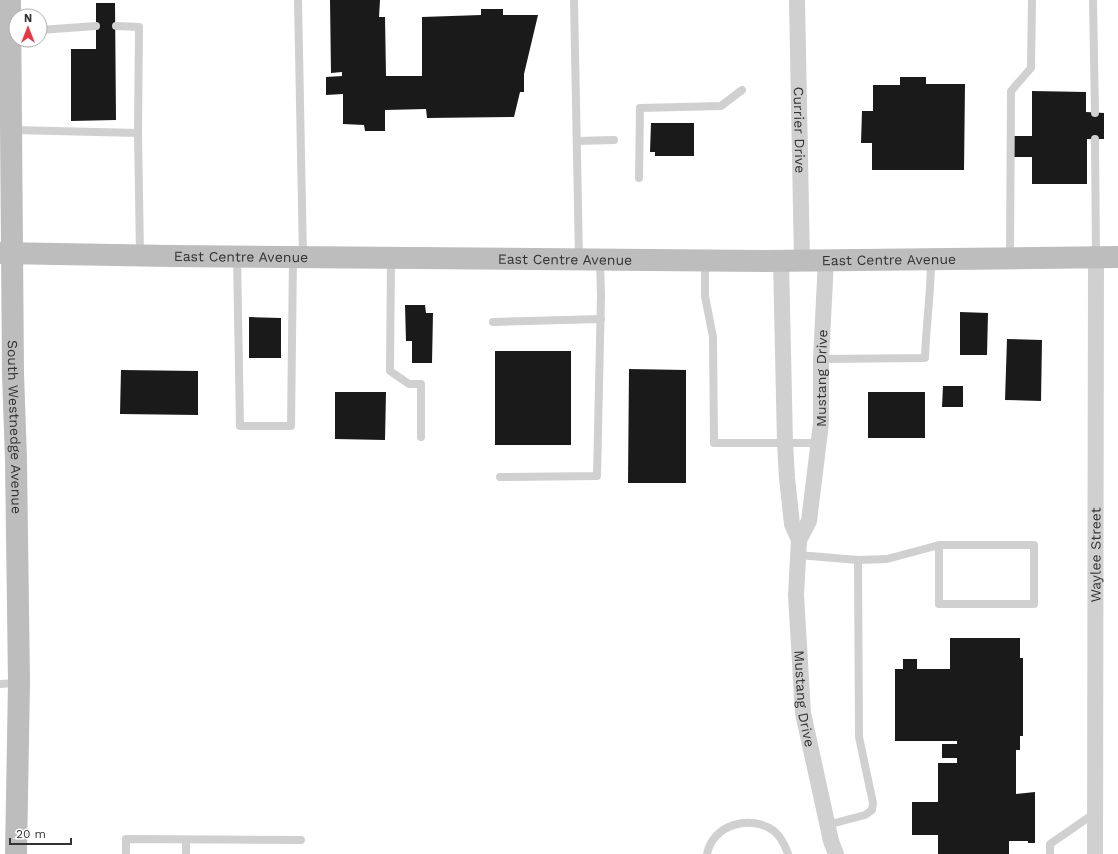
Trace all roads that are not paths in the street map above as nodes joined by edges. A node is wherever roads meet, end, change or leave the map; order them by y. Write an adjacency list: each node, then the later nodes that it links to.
1 (298, 0): 21 (lane)
2 (574, 0): 16 (lane)
3 (797, 0): 30 (street, Currier Drive)
4 (1032, 0): 25 (lane)
5 (1093, 0): 11 (lane)
6 (96, 26): 8 (lane)
7 (116, 26): 13 (lane)
8 (48, 29)
9 (13, 48): 12 (main road, South Westnedge Avenue)
10 (742, 90): 17 (lane)
11 (1095, 113)
12 (13, 130): 13 (lane); 18 (main road, South Westnedge Avenue)
13 (138, 133): 19 (lane)
14 (1095, 139): 22 (lane)
15 (614, 140): 16 (lane)
16 (577, 141): 27 (lane)
17 (639, 178)
18 (6, 253): 19 (main road, East Centre Avenue); 41 (main road, South Westnedge Avenue)
19 (140, 256): 20 (main road, East Centre Avenue)
20 (236, 257): 21 (main road, East Centre Avenue); 21 (lane)
21 (298, 257): 24 (main road, East Centre Avenue)
22 (1096, 257): 23 (main road, East Centre Avenue); 25 (main road, East Centre Avenue); 42 (street, Waylee Street)
23 (1118, 257)
24 (390, 258): 27 (main road, East Centre Avenue); 34 (lane)
25 (1010, 258): 26 (main road, East Centre Avenue)
26 (931, 259): 29 (main road, East Centre Avenue); 33 (lane)
27 (590, 260): 28 (main road, East Centre Avenue); 31 (lane)
28 (706, 260): 30 (main road, East Centre Avenue); 35 (lane)
29 (826, 260): 30 (main road, East Centre Avenue); 33 (street, Mustang Drive)
30 (791, 261): 35 (street, Mustang Drive)
31 (601, 319): 32 (lane); 37 (lane)
32 (493, 322)
33 (821, 359): 36 (street, Mustang Drive)
34 (421, 437)
35 (785, 443): 36 (lane); 39 (street, Mustang Drive)
36 (818, 443): 39 (street, Mustang Drive)
37 (500, 477)
38 (939, 545): 38 (lane); 40 (lane)
39 (798, 548): 40 (lane); 43 (street, Mustang Drive)
40 (858, 560): 43 (lane)
41 (10, 683): 46 (main road, South Westnedge Avenue)
42 (1095, 813): 52 (lane); 53 (street, Waylee Street)
43 (827, 825): 51 (street, Mustang Drive)
44 (186, 840): 45 (lane); 47 (lane); 48 (lane)
45 (302, 840)
46 (16, 854)
47 (126, 854)
48 (186, 854)
49 (708, 854): 50 (lane)
50 (788, 854)
51 (836, 854)
52 (1050, 854)
53 (1095, 854)

